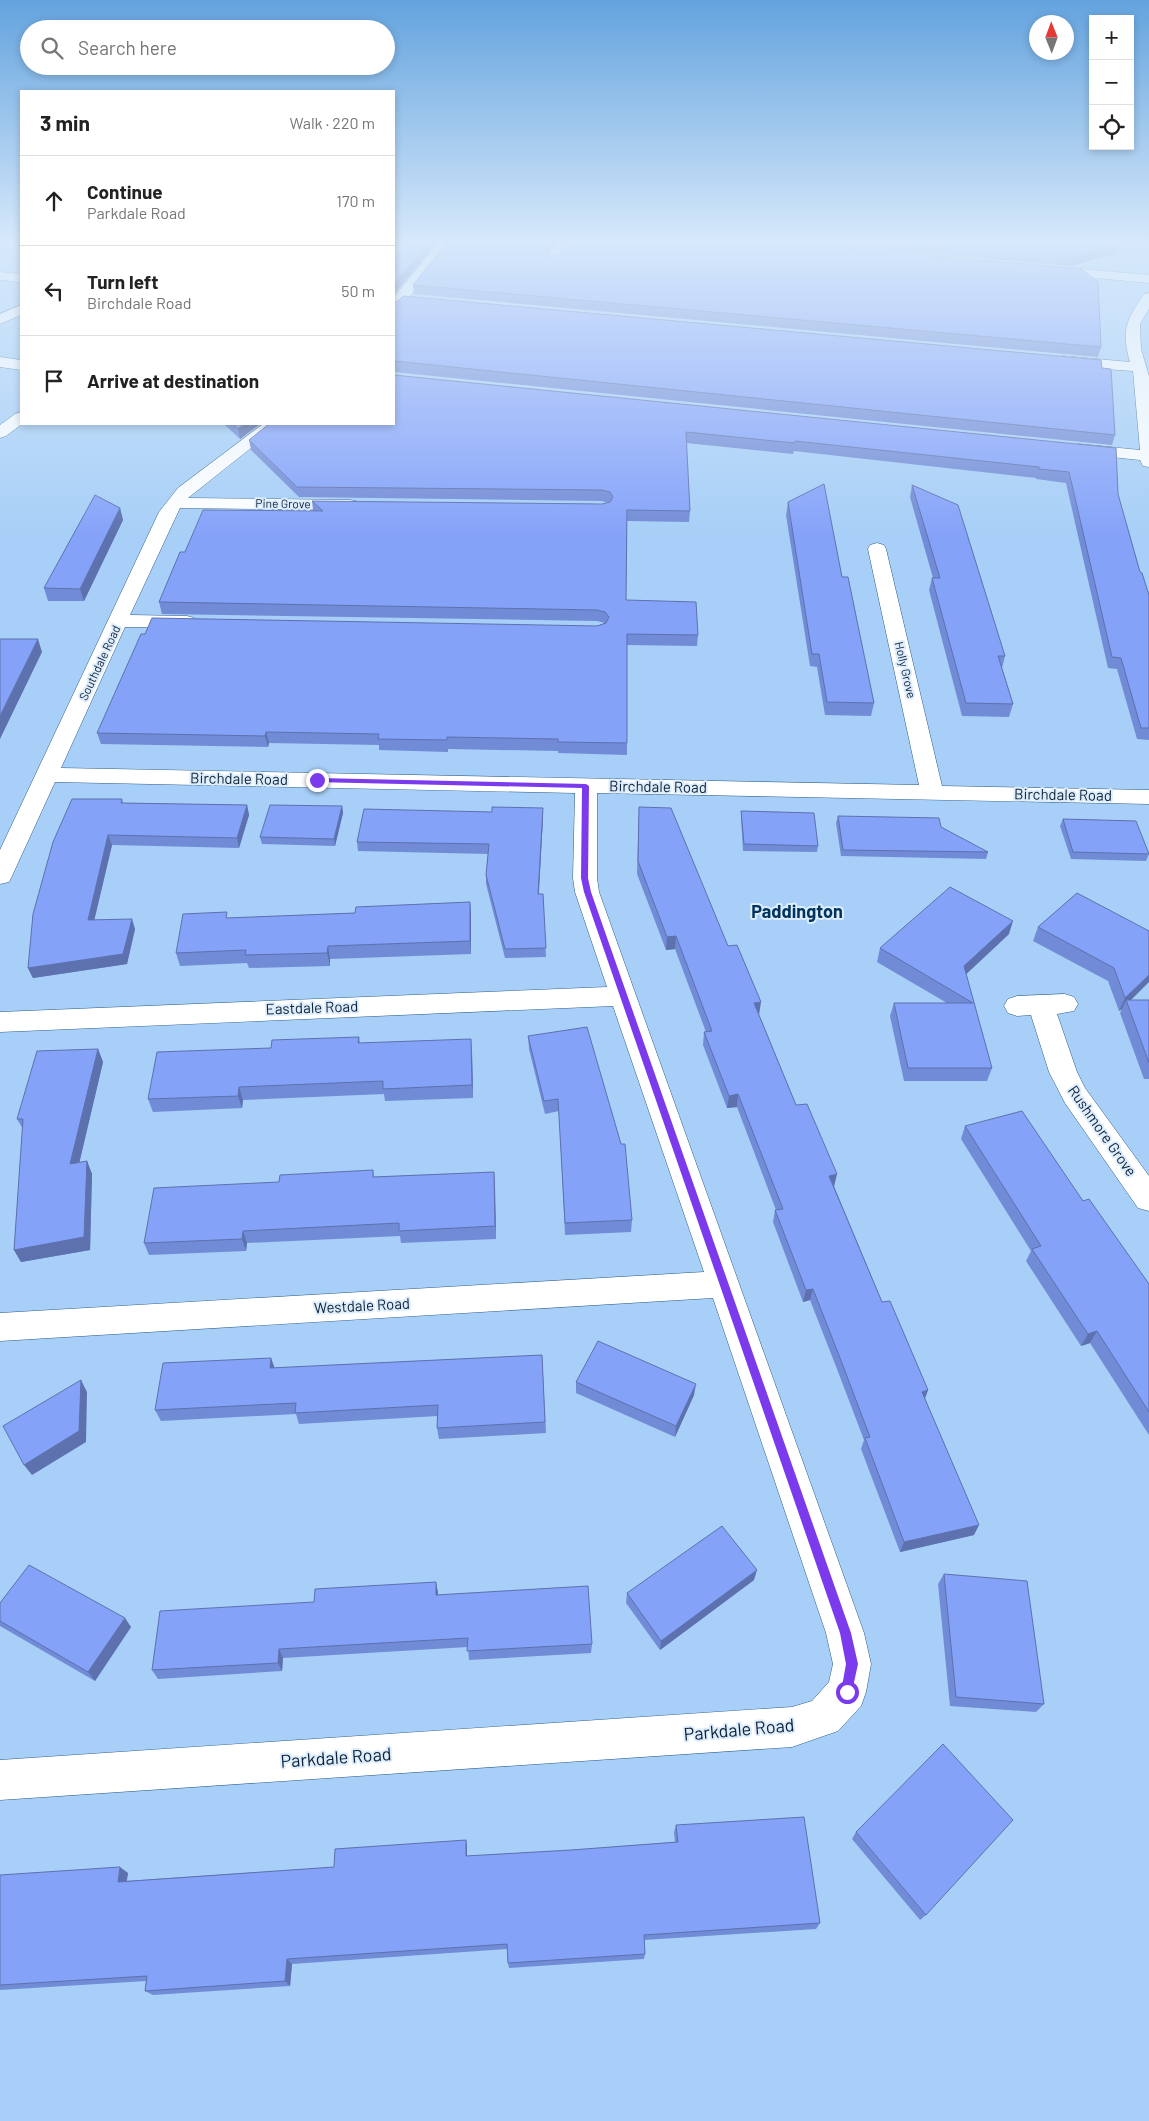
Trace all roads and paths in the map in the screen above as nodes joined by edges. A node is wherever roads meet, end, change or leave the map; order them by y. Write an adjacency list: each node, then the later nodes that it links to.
1 (1134, 339): 5 (street)
2 (1052, 360): 5 (street)
3 (0, 362): 4 (street)
4 (20, 365)
5 (1143, 371): 7 (street)
6 (20, 418): 9 (street)
7 (1148, 423): 11 (street)
8 (272, 425): 12 (street, Southdale Road)
9 (0, 433)
10 (1068, 448): 11 (street)
11 (1148, 459)
12 (174, 503): 13 (street, Pine Grove); 15 (street, Southdale Road)
13 (364, 505)
14 (877, 548): 19 (street, Holly Grove)
15 (119, 621): 16 (street); 17 (street, Southdale Road)
16 (209, 623)
17 (48, 775): 18 (street, Birchdale Road); 21 (street, Southdale Road)
18 (586, 786): 19 (street, Birchdale Road); 22 (street, Parkdale Road)
19 (932, 792): 20 (street, Birchdale Road)
20 (1149, 796)
21 (0, 876)
22 (624, 996): 24 (street, Eastdale Road); 26 (street, Parkdale Road)
23 (1041, 1005): 25 (street, Rushmore Grove)
24 (0, 1022)
25 (1149, 1199)
26 (725, 1284): 27 (street, Westdale Road); 28 (street, Parkdale Road)
27 (0, 1327)
28 (0, 1780)

